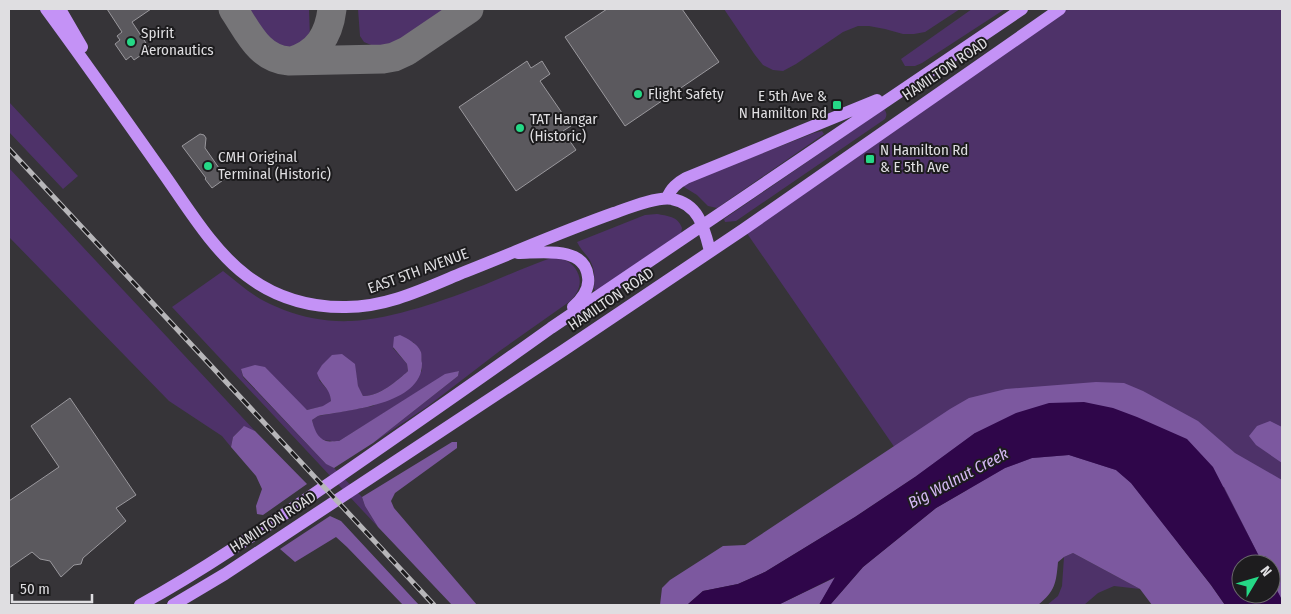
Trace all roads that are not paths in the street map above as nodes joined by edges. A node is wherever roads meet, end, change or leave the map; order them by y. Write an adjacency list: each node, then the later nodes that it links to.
1 (46, 9): 5 (main road, EAST 5TH AVENUE)
2 (60, 9): 5 (main road, EAST 5TH AVENUE)
3 (1022, 9): 6 (main road, HAMILTON ROAD)
4 (1060, 9): 9 (main road, HAMILTON ROAD)
5 (104, 90): 10 (main road, EAST 5TH AVENUE)
6 (900, 91): 7 (main road); 8 (main road, HAMILTON ROAD)
7 (668, 198): 8 (main road); 10 (main road, EAST 5TH AVENUE)
8 (703, 224): 9 (main road); 11 (main road, HAMILTON ROAD)
9 (710, 251): 13 (main road, HAMILTON ROAD)
10 (511, 254): 11 (main road)
11 (551, 328): 12 (main road, HAMILTON ROAD)
12 (140, 605)
13 (173, 605)

